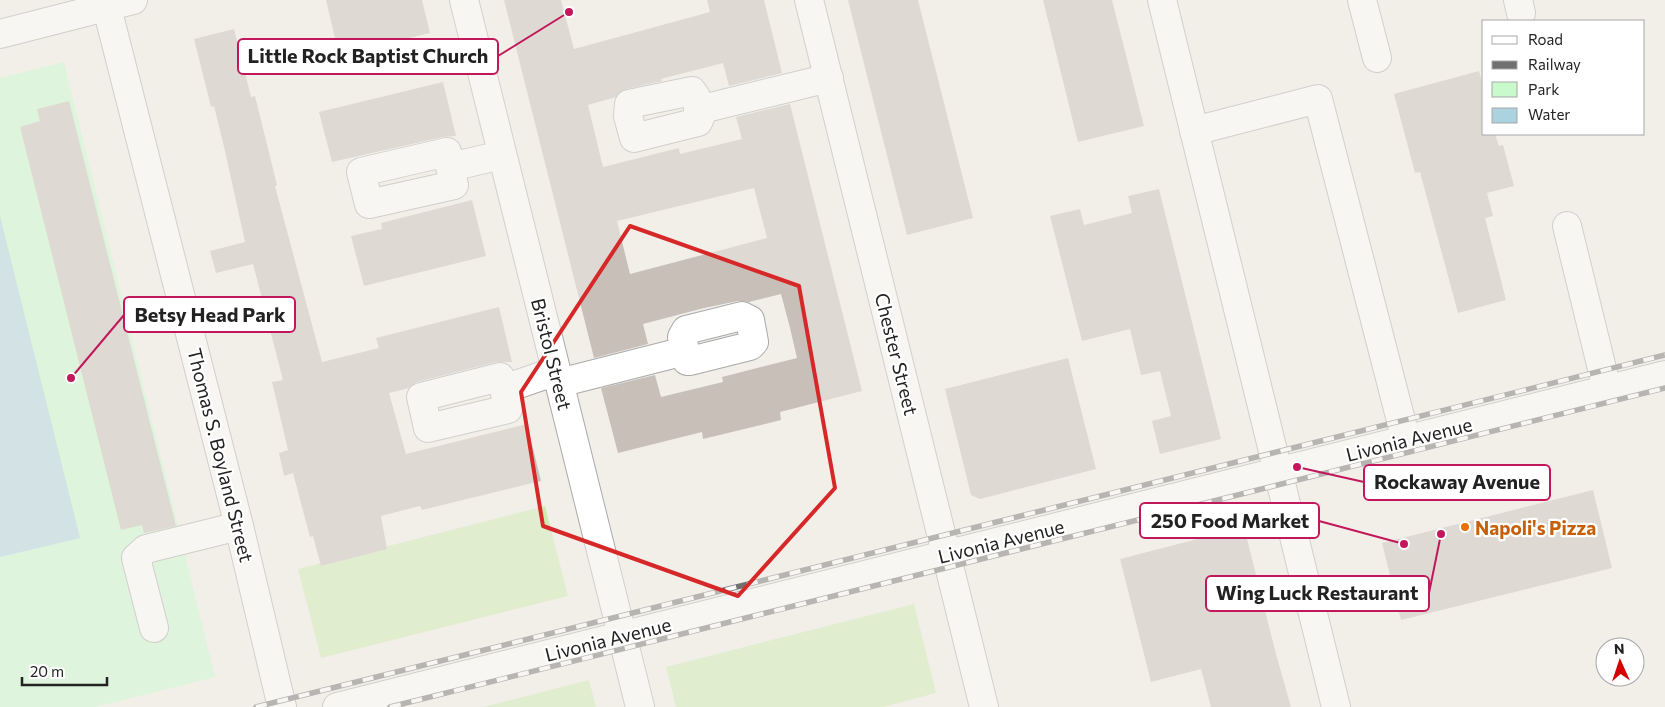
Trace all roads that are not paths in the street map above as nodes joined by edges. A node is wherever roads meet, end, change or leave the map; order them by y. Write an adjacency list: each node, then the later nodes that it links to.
1 (133, 0): 6 (street)
2 (464, 0): 12 (street, Bristol Street)
3 (810, 0): 9 (street, Chester Street)
4 (1162, 0): 11 (street)
5 (1362, 0): 8 (street)
6 (106, 3): 7 (street); 22 (street, Thomas S. Boyland Street)
7 (0, 34)
8 (1377, 58)
9 (829, 78): 10 (street); 23 (street, Chester Street)
10 (698, 110)
11 (1194, 131): 20 (street); 21 (street)
12 (502, 155): 13 (street); 17 (street, Bristol Street)
13 (450, 167)
14 (1567, 226): 19 (street)
15 (685, 351): 17 (street)
16 (1665, 374): 19 (street, Livonia Avenue)
17 (558, 377): 18 (street); 25 (street, Bristol Street)
18 (504, 389)
19 (1606, 389): 20 (street, Livonia Avenue)
20 (1406, 440): 21 (street, Livonia Avenue)
21 (1277, 471): 23 (street, Livonia Avenue); 30 (street)
22 (239, 526): 24 (street); 26 (street, Thomas S. Boyland Street)
23 (946, 555): 25 (street, Livonia Avenue); 29 (street, Chester Street)
24 (154, 628)
25 (622, 635): 27 (street, Livonia Avenue); 28 (street, Bristol Street)
26 (282, 707)
27 (337, 707)
28 (640, 707)
29 (984, 707)
30 (1336, 707)

